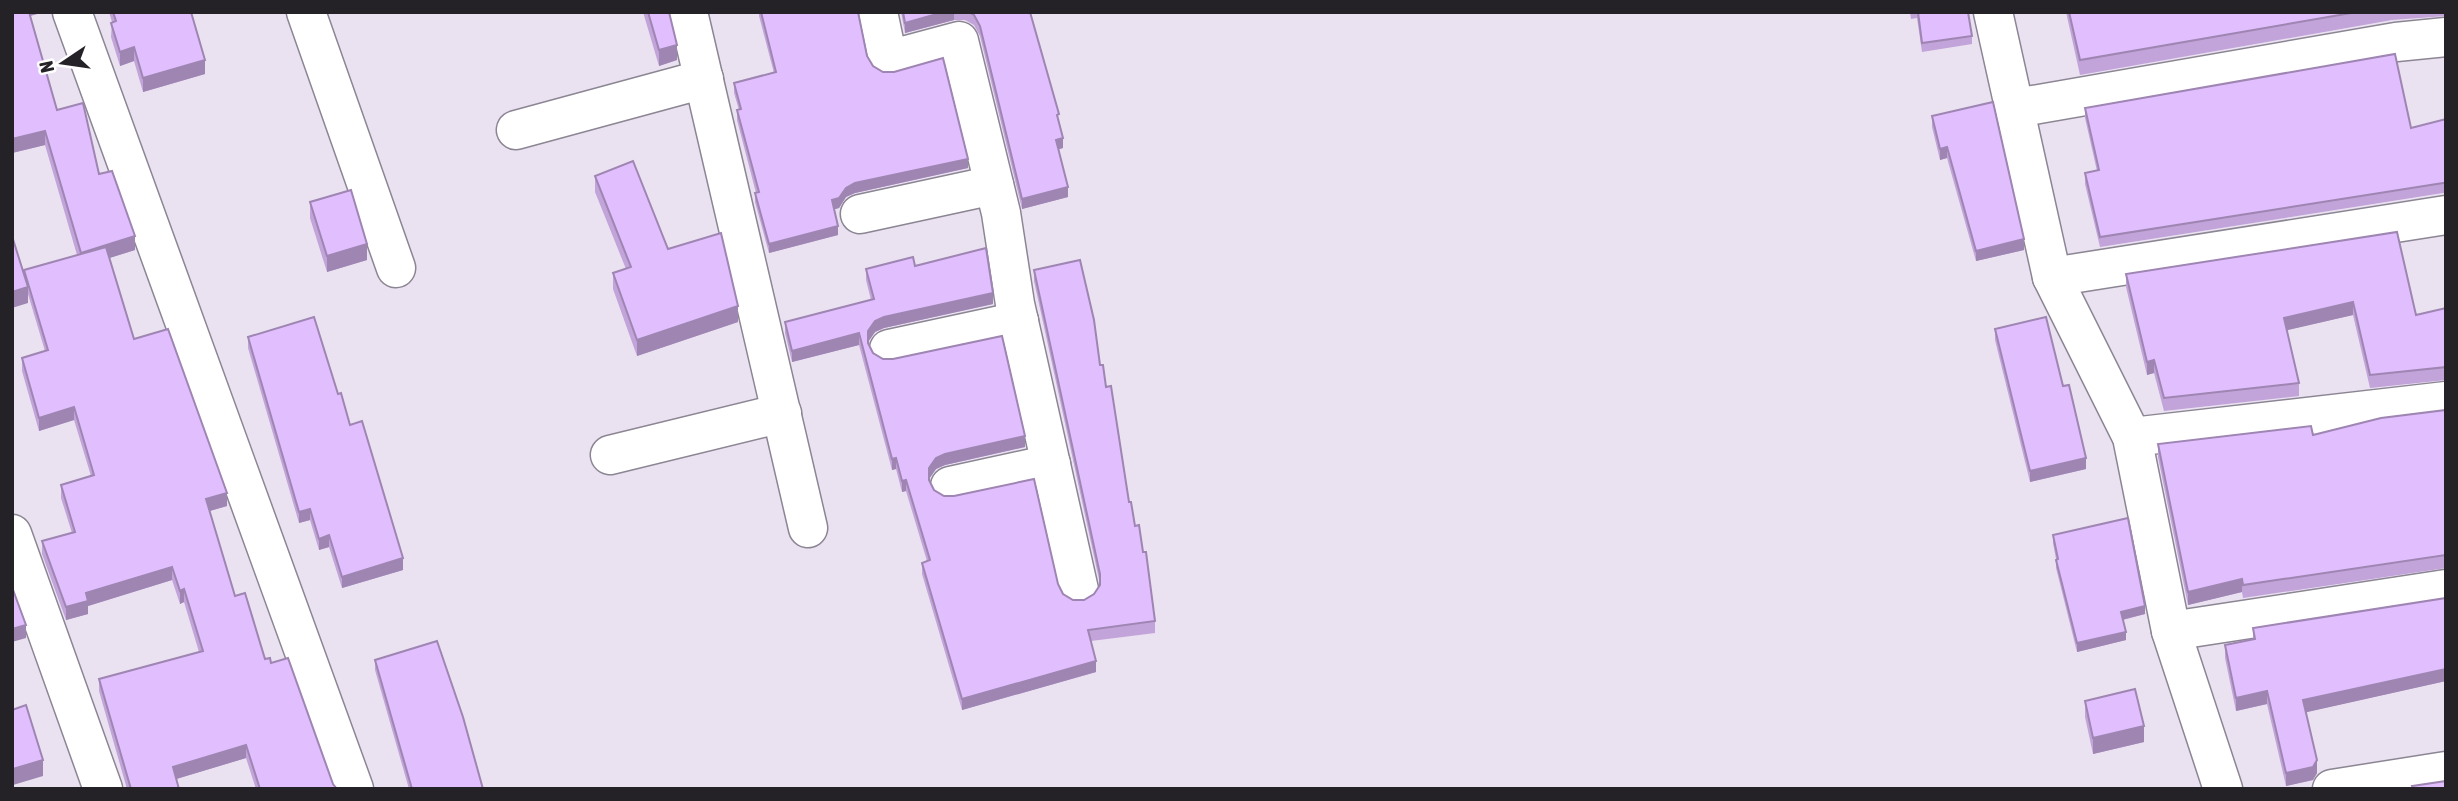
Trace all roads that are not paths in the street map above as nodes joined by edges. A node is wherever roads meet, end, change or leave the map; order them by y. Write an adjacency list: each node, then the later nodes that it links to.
1 (72, 12): 30 (street)
2 (306, 12): 13 (street)
3 (688, 12): 7 (street)
4 (878, 12): 10 (street)
5 (1993, 12): 8 (street)
6 (2446, 37): 8 (street)
7 (704, 79): 9 (street); 18 (street)
8 (2016, 107): 14 (street)
9 (516, 130)
10 (994, 185): 11 (street); 15 (street)
11 (860, 214)
12 (2446, 215): 14 (street)
13 (396, 268)
14 (2052, 277): 19 (street)
15 (1019, 321): 16 (street); 21 (street)
16 (889, 349)
17 (2446, 401): 19 (street)
18 (782, 413): 20 (street); 23 (street)
19 (2132, 437): 27 (street)
20 (610, 455)
21 (1051, 464): 22 (street); 26 (street)
22 (950, 486)
23 (808, 528)
24 (12, 534): 29 (street)
25 (2446, 589): 27 (street)
26 (1079, 590)
27 (2171, 631): 31 (street)
28 (2446, 771): 32 (street)
29 (103, 789)
30 (355, 789)
31 (2223, 789)
32 (2332, 789)

